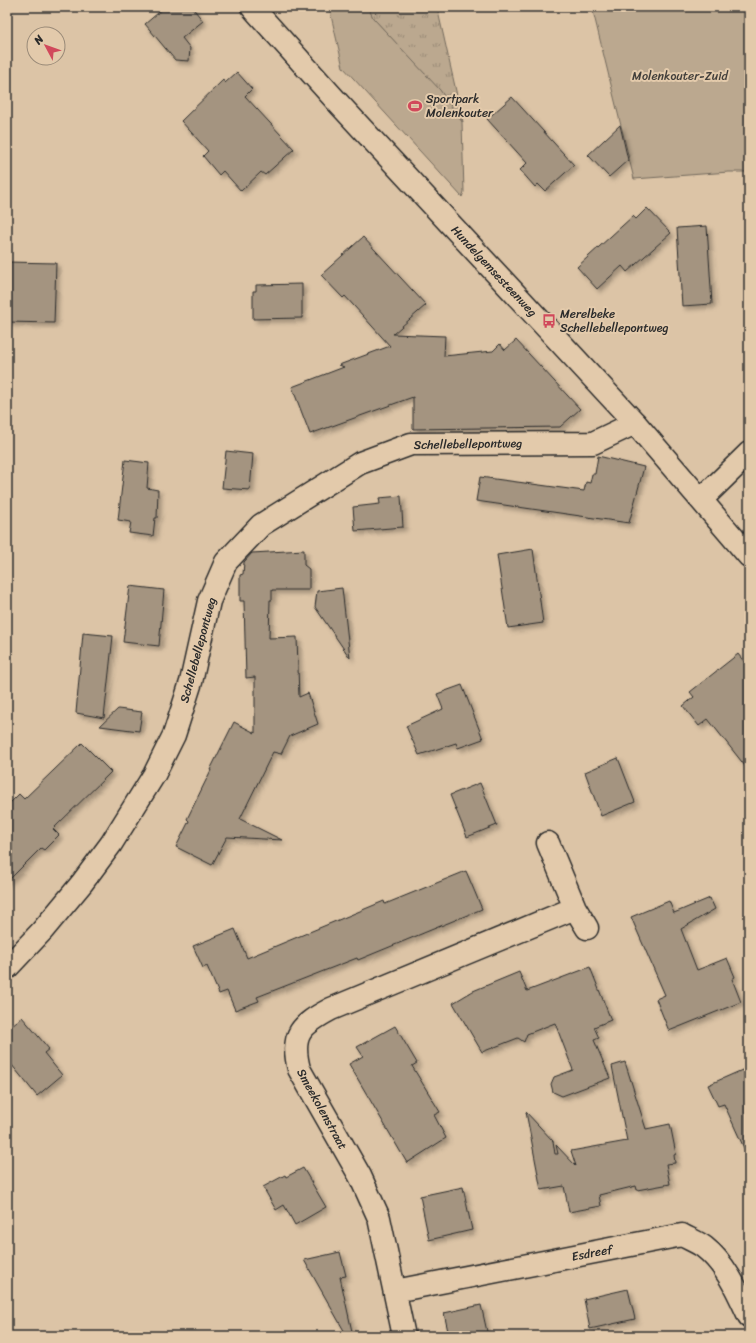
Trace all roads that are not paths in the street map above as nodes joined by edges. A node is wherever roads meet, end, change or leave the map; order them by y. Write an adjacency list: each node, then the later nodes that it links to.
1 (252, 7): 2 (street, Hundelgemsesteenweg)
2 (635, 423): 4 (street, Hundelgemsesteenweg); 9 (street, Schellebellepontweg)
3 (749, 453): 4 (street)
4 (702, 499): 5 (street, Hundelgemsesteenweg)
5 (749, 556)
6 (548, 843): 7 (street)
7 (575, 908): 8 (street); 10 (street, Smeekolenstraat)
8 (587, 928)
9 (7, 968)
10 (395, 1291): 11 (street, Esdreef); 12 (street, Smeekolenstraat)
11 (749, 1316)
12 (404, 1336)

